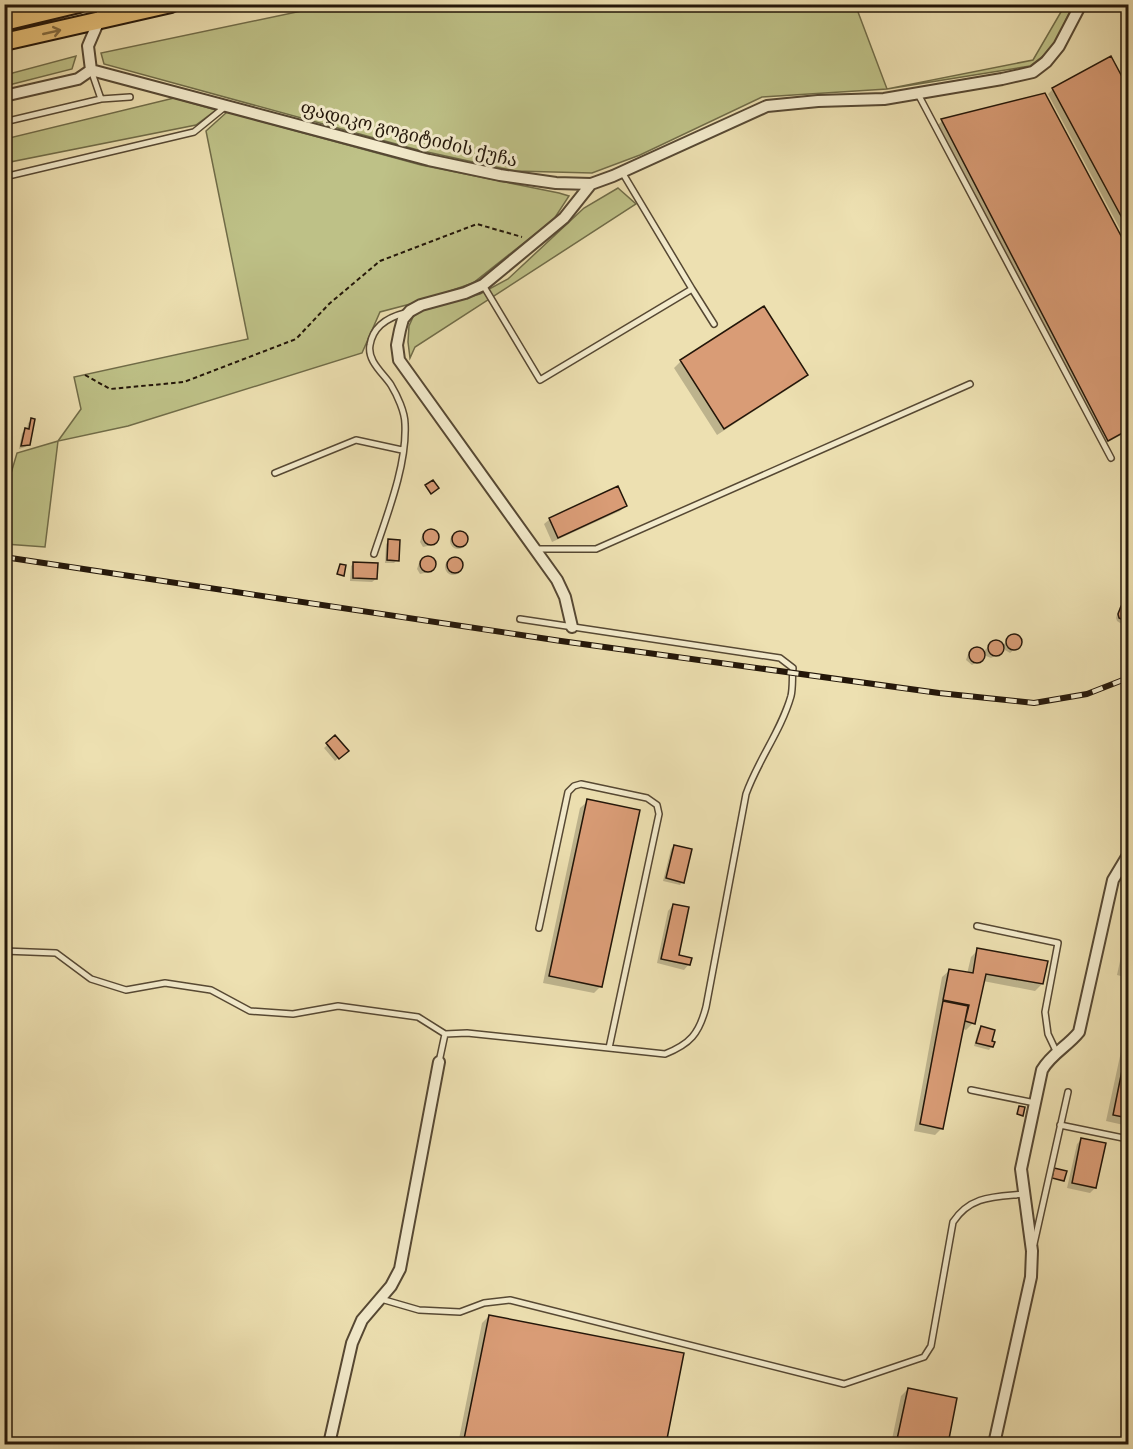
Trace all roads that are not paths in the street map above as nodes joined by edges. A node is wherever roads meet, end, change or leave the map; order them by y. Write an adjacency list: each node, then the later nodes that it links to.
1 (79, 4): 6 (main road)
2 (106, 4): 5 (street)
3 (171, 4): 5 (main road)
4 (1081, 4): 9 (street, ფადიკო გოგიტიძის ქუჩა)
5 (100, 21): 7 (main road, one-way to 5); 8 (street)
6 (4, 22)
7 (4, 42)
8 (91, 70): 10 (street); 12 (lane); 13 (street, ფადიკო გოგიტიძის ქუჩა)
9 (918, 94): 15 (street, ფადიკო გოგიტიძის ქუჩა); 24 (lane)
10 (4, 96)
11 (130, 97): 12 (lane)
12 (101, 99): 14 (lane)
13 (227, 105): 16 (lane); 17 (street, ფადიკო გოგიტიძის ქუჩა)
14 (4, 122)
15 (622, 172): 17 (street, ფადიკო გოგიტიძის ქუჩა); 19 (lane)
16 (4, 177)
17 (591, 184): 18 (street)
18 (483, 285): 19 (lane); 20 (street)
19 (692, 289): 21 (lane)
20 (410, 311): 23 (lane); 26 (street)
21 (714, 324)
22 (970, 384): 26 (lane)
23 (402, 450): 25 (lane); 27 (lane)
24 (1111, 458)
25 (275, 473)
26 (535, 549): 29 (street)
27 (375, 554)
28 (520, 619): 29 (lane)
29 (572, 627): 35 (lane)
30 (1128, 855): 36 (street)
31 (977, 926): 36 (lane)
32 (539, 928): 35 (lane)
33 (4, 951): 34 (lane)
34 (445, 1034): 35 (lane); 37 (lane)
35 (609, 1048)
36 (1057, 1053): 40 (street)
37 (439, 1062): 45 (street)
38 (971, 1090): 40 (lane)
39 (1068, 1092): 41 (lane)
40 (1035, 1103): 43 (street)
41 (1060, 1125): 42 (lane); 44 (lane)
42 (1128, 1139)
43 (1025, 1194): 44 (street); 45 (lane)
44 (1032, 1251): 47 (street)
45 (380, 1299): 46 (street)
46 (329, 1444)
47 (994, 1444)

